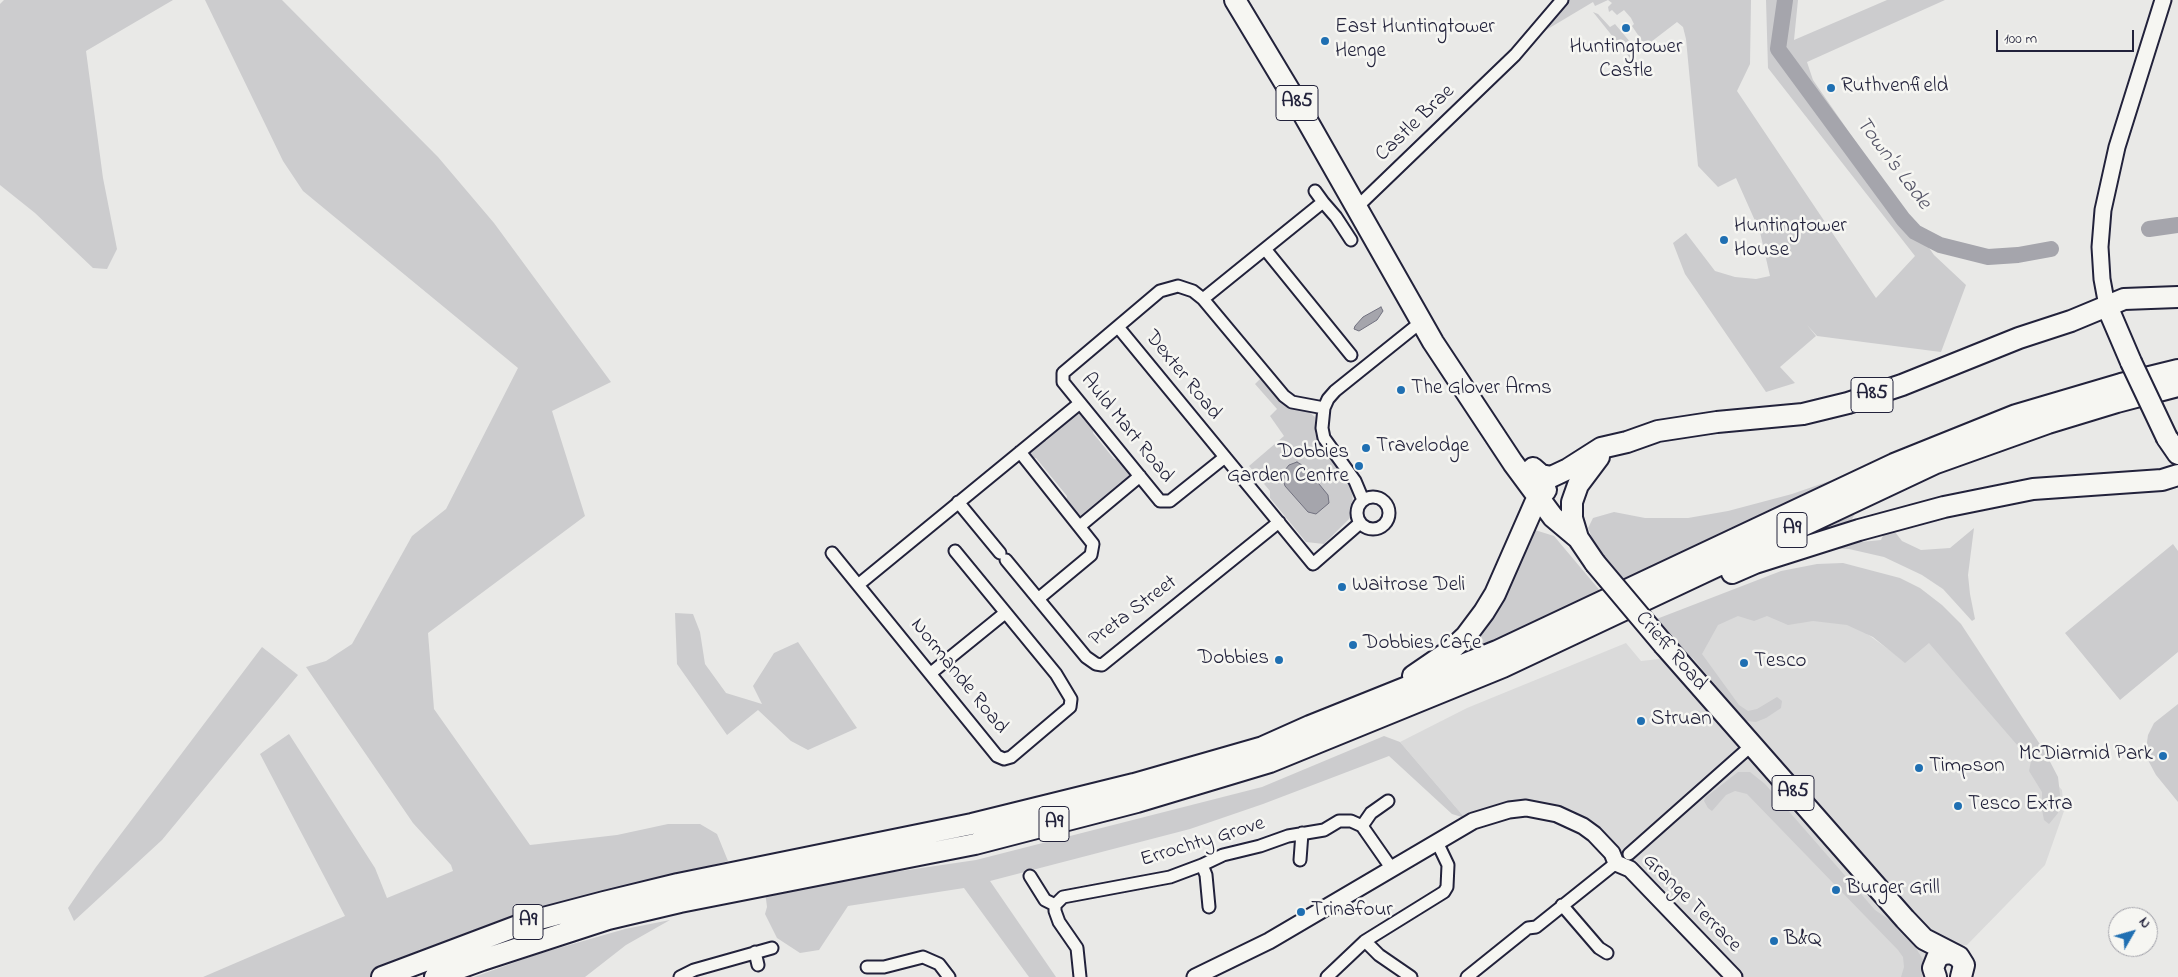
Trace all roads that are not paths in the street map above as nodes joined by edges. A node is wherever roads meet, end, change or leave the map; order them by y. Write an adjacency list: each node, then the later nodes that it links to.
1 (1235, 0): 6 (highway, A85)
2 (1562, 0): 6 (street, Castle Brae)
3 (2163, 0): 11 (street)
4 (1315, 192): 5 (street)
5 (1323, 202): 7 (street); 8 (street)
6 (1356, 208): 12 (highway, A85)
7 (1350, 240)
8 (1265, 250): 10 (street); 14 (street)
9 (2178, 297): 11 (highway)
10 (1203, 299): 13 (street, Auld Mart Road); 18 (street, Auld Mart Road)
11 (2107, 306): 20 (highway, A85); 21 (highway, bridge)
12 (1421, 322): 18 (street); 19 (highway, A85)
13 (1118, 327): 17 (street, Auld Mart Road); 23 (street, Dexter Road)
14 (1351, 355)
15 (2178, 370): 41 (highway, A9)
16 (2178, 386): 39 (highway, A9)
17 (1080, 404): 22 (street); 26 (street, Auld Mart Road)
18 (1324, 408): 28 (street)
19 (1478, 408): 27 (highway, A85); 27 (highway, A85)
20 (1627, 442): 24 (highway, A85); 27 (highway)
21 (2173, 446)
22 (1020, 452): 29 (street); 32 (street)
23 (1224, 457): 26 (street, Auld Mart Road); 30 (street, Dexter Road)
24 (1599, 457): 27 (highway, A85); 33 (highway, A85)
25 (2178, 475): 39 (highway, A9)
26 (1140, 476): 32 (street)
27 (1549, 492): 33 (highway, Crieff Road / A85); 41 (highway, A9)
28 (1364, 500): 31 (street); 31 (street)
29 (958, 502): 36 (street); 37 (street, Preta Street)
30 (1279, 522): 31 (street, Dexter Road); 37 (street, Preta Street)
31 (1360, 523)
32 (1080, 526): 37 (street)
33 (1578, 538): 42 (highway, Crieff Road / A85, bridge)
34 (955, 551): 38 (street, Normande Road)
35 (832, 553): 36 (street, Normande Road)
36 (858, 585): 40 (street, Normande Road)
37 (1038, 599)
38 (1005, 613): 40 (street); 40 (street, Normande Road)
39 (1503, 666): 65 (highway, A9)
40 (931, 673)
41 (1358, 708): 64 (highway, A9)
42 (1752, 745): 47 (street); 62 (highway, Crieff Road / A85)
43 (1388, 801): 44 (street)
44 (1362, 826): 45 (street, Errochty Grove); 51 (street)
45 (1302, 832): 48 (street); 50 (street, Errochty Grove)
46 (1437, 842): 49 (street); 51 (street); 56 (street)
47 (1629, 854)
48 (1300, 860)
49 (1616, 863): 53 (street); 73 (street, Grange Terrace)
50 (1202, 865): 54 (street, Errochty Grove); 55 (street)
51 (1392, 869): 63 (street)
52 (1030, 876): 54 (street)
53 (1562, 905): 59 (street); 72 (street)
54 (1055, 906): 68 (street)
55 (1209, 907)
56 (1365, 941): 70 (street); 71 (street)
57 (772, 948): 58 (street)
58 (755, 952): 60 (street); 66 (street)
59 (1607, 953)
60 (758, 965)
61 (867, 967): 67 (street)
62 (1937, 969): 74 (highway, Crieff Road)
63 (1219, 972): 69 (street)
64 (382, 977)
65 (435, 977)
66 (680, 977)
67 (949, 977)
68 (1080, 977)
69 (1195, 977)
70 (1327, 977)
71 (1410, 977)
72 (1467, 977)
73 (1734, 977)
74 (1961, 977)

